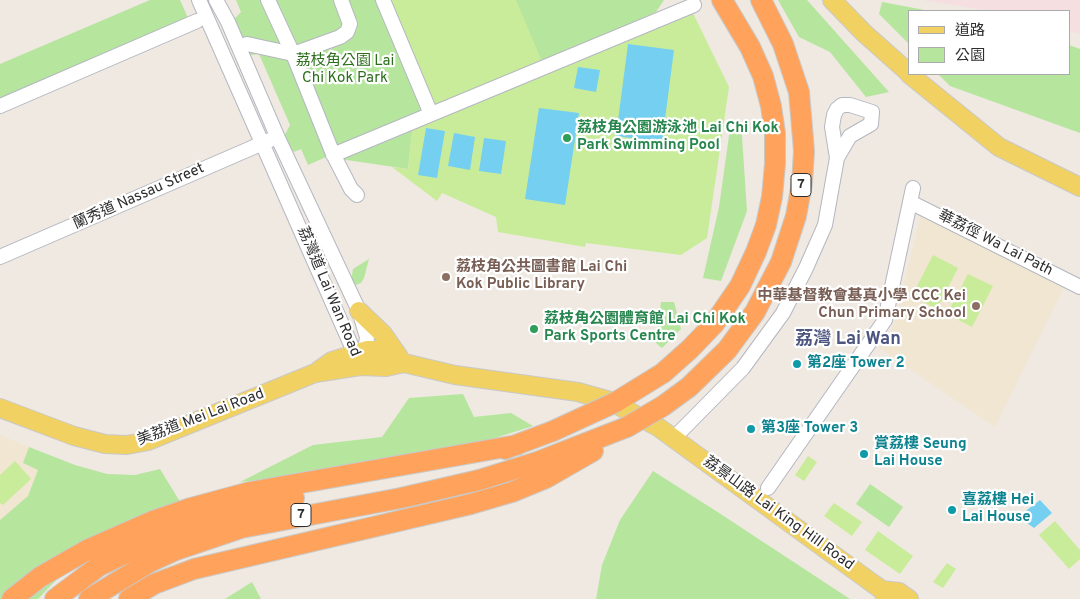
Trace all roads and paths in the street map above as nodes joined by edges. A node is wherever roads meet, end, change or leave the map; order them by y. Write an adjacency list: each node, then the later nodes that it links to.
1 (199, 0): 18 (street, 荔灣道 Lai Wan Road)
2 (216, 0): 17 (street, 荔灣道 Lai Wan Road)
3 (268, 0): 12 (street)
4 (342, 0): 12 (street)
5 (383, 0): 16 (street)
6 (722, 0): 30 (highway, 7, bridge)
7 (762, 0): 31 (highway, 7, bridge)
8 (832, 0): 13 (main road)
9 (694, 5): 16 (street)
10 (197, 21): 15 (street)
11 (248, 44): 12 (street)
12 (293, 54): 19 (street)
13 (908, 73)
14 (910, 75): 21 (main road)
15 (0, 106)
16 (431, 114): 19 (street)
17 (277, 136): 18 (street, 蘭秀道 Nassau Street); 25 (street, 荔灣道 Lai Wan Road)
18 (262, 143): 23 (street, 蘭秀道 Nassau Street); 26 (street, 荔灣道 Lai Wan Road)
19 (333, 155): 22 (street)
20 (837, 158): 29 (street)
21 (1080, 187)
22 (357, 195)
23 (0, 257)
24 (1080, 287): 32 (street, 華荔徑 Wa Lai Path)
25 (356, 306): 26 (street, 荔灣道 Lai Wan Road); 27 (main road)
26 (360, 356): 27 (main road, 荔灣道 Lai Wan Road); 28 (main road, 美荔道 Mei Lai Road)
27 (404, 363): 29 (main road, 荔灣道 Lai Wan Road)
28 (0, 408)
29 (674, 438): 33 (main road, 荔景山路 Lai King Hill Road)
30 (517, 445): 34 (highway); 35 (highway, 7)
31 (566, 459): 36 (highway, 7); 37 (highway)
32 (768, 488)
33 (884, 595): 38 (main road, 荔景山路 Lai King Hill Road)
34 (12, 599)
35 (55, 599)
36 (89, 599)
37 (129, 599)
38 (908, 599)

